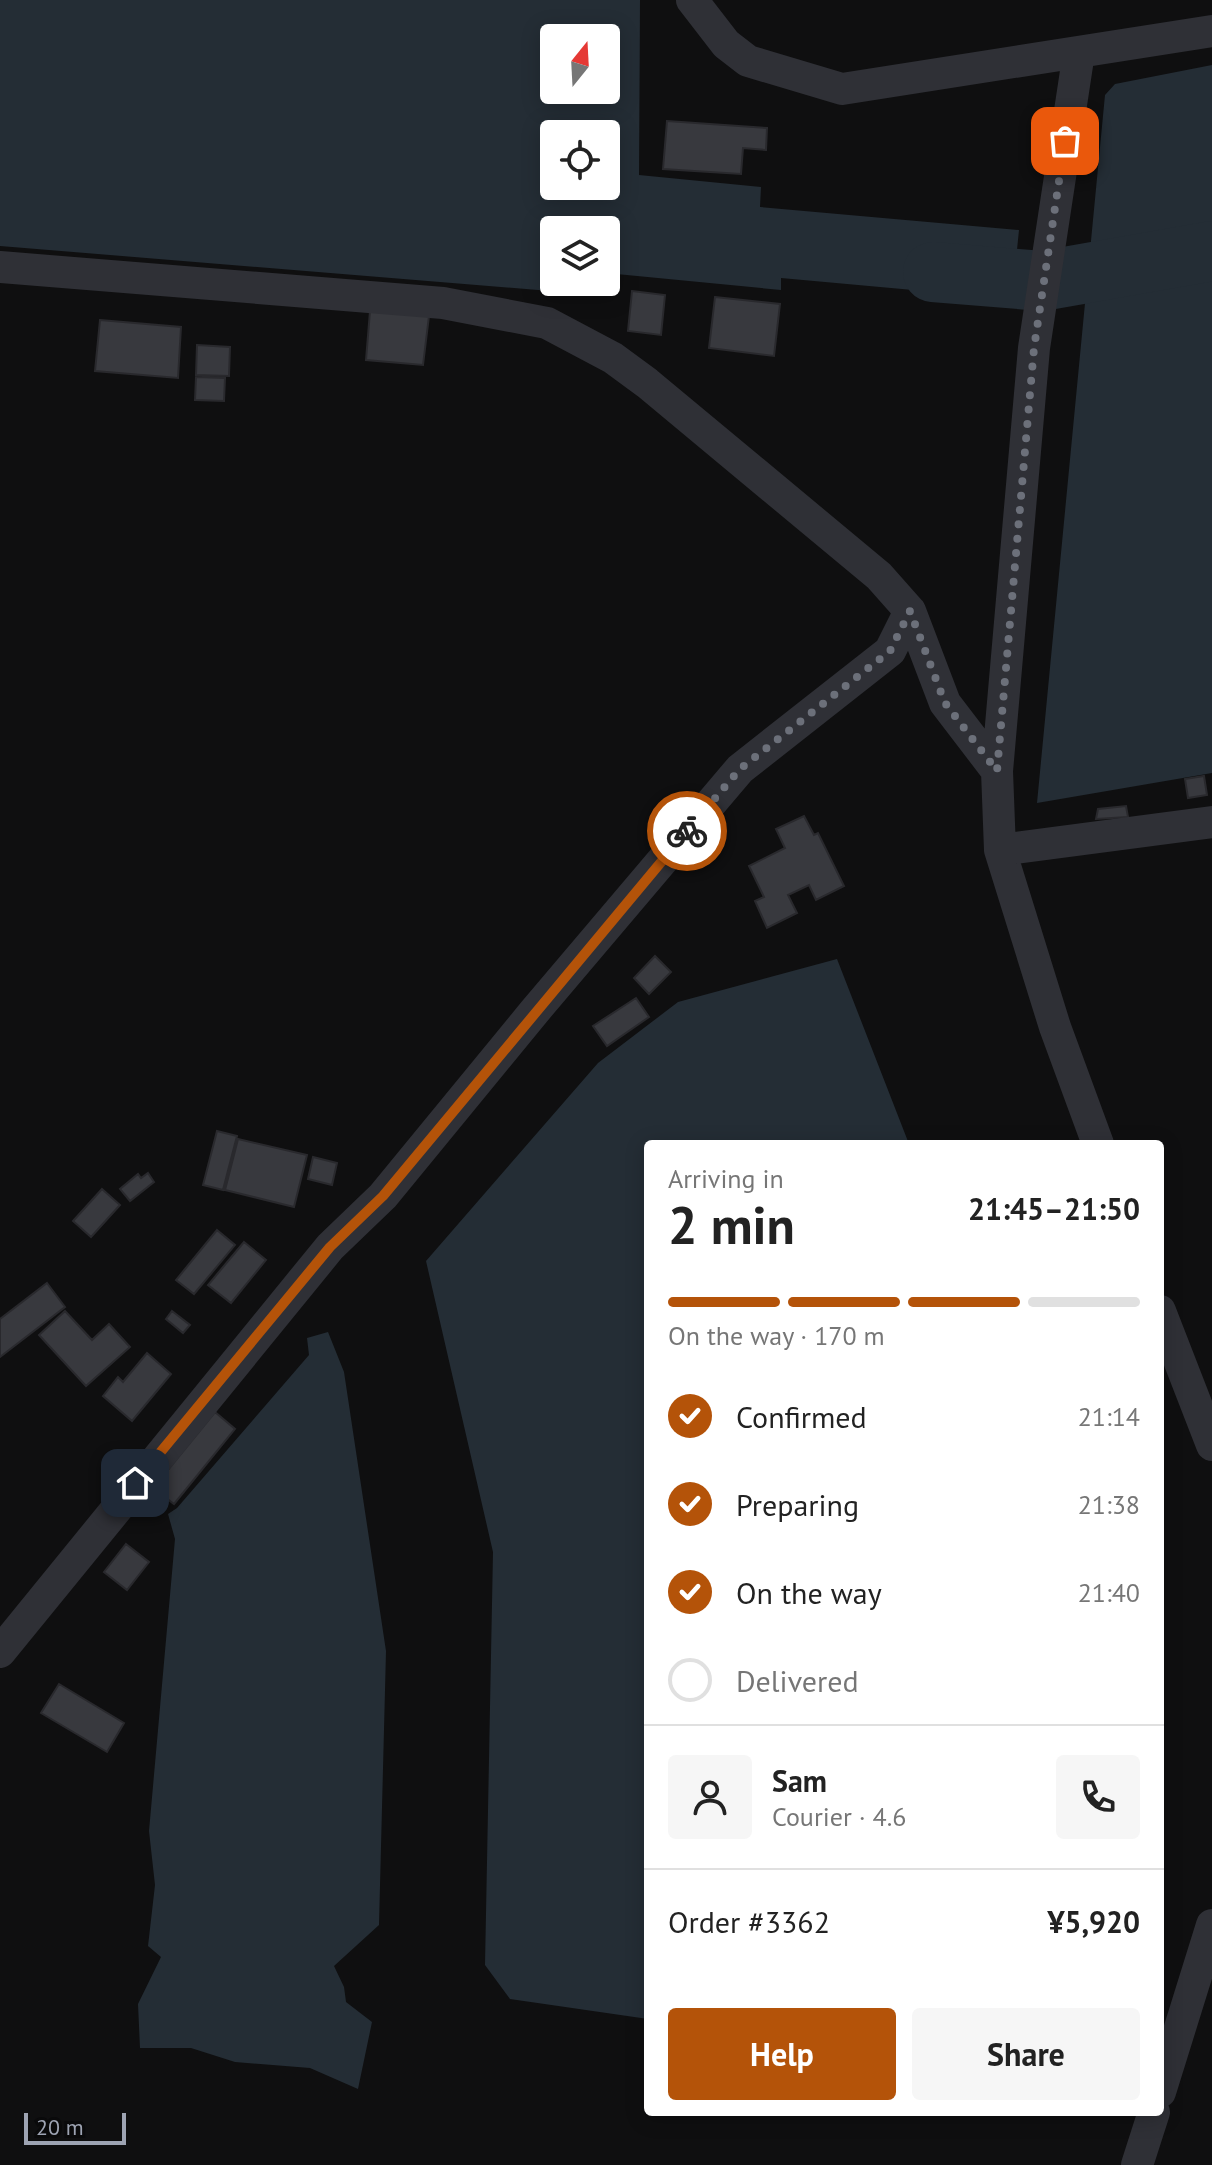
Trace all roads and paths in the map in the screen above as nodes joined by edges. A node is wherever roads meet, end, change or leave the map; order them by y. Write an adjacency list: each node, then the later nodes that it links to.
1 (692, 0): 3 (street)
2 (1212, 31): 3 (street)
3 (1079, 52): 6 (street)
4 (0, 267): 5 (street)
5 (910, 611): 6 (street); 12 (street)
6 (997, 771): 8 (street)
7 (1212, 822): 8 (street)
8 (1000, 850): 9 (street)
9 (1097, 1140)
10 (1164, 1321): 11 (street)
11 (1212, 1445)
12 (0, 1652)
13 (1212, 1925): 14 (street)
14 (1164, 2079)
15 (1153, 2116): 16 (street)
16 (1137, 2165)

